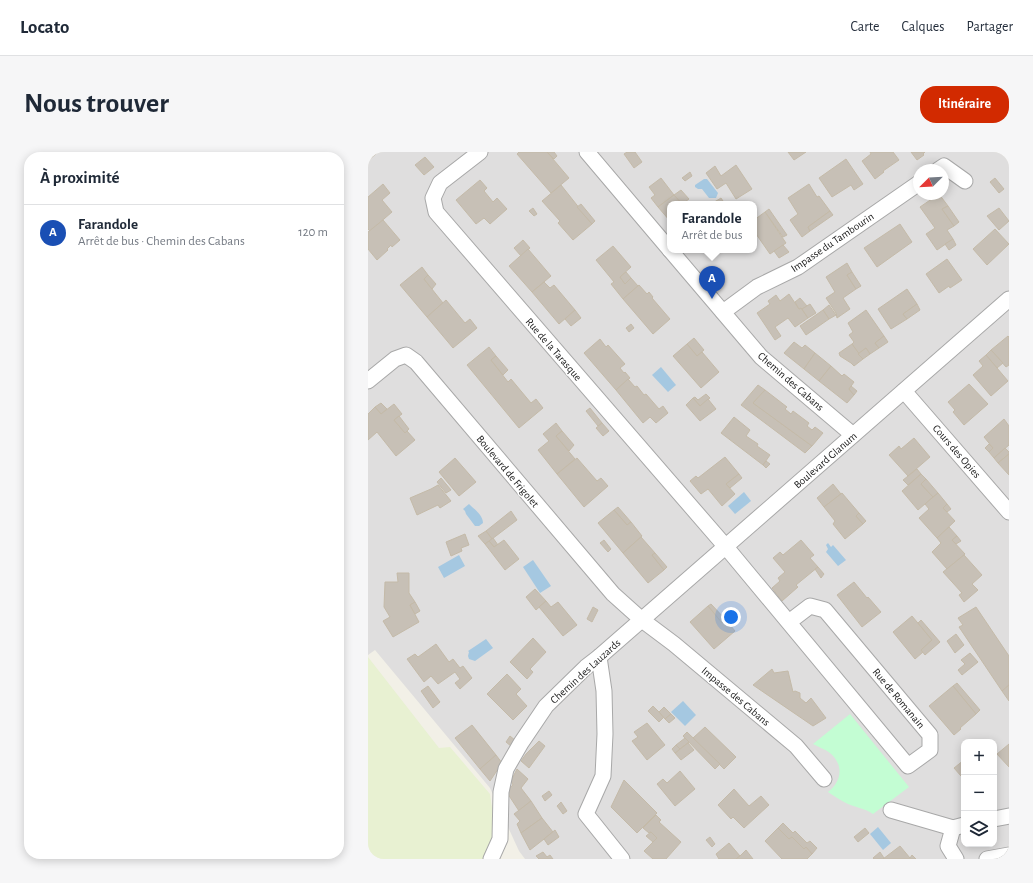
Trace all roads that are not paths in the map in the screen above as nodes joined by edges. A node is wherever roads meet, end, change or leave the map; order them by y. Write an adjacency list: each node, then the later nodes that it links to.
1 (480, 152): 14 (street, Rue de la Tarasque)
2 (587, 152): 6 (street, Chemin des Cabans)
3 (949, 170): 4 (street)
4 (965, 181)
5 (913, 187): 9 (street, Impasse du Tambourin)
6 (667, 246)
7 (673, 253): 9 (street, Chemin des Cabans)
8 (1009, 299): 11 (street, Boulevard Glanum)
9 (723, 312): 12 (street, Chemin des Cabans)
10 (368, 381): 15 (street, Boulevard de Frigolet)
11 (904, 391): 12 (street, Boulevard Glanum); 13 (street, Cours des Opies)
12 (853, 435): 14 (street, Boulevard Glanum)
13 (1009, 512)
14 (726, 547): 15 (street, Boulevard Glanum); 16 (street, Rue de Romanain)
15 (642, 620): 17 (street, Chemin des Lauzards); 18 (street, Impasse des Cabans)
16 (789, 622): 16 (street, Rue de Romanain)
17 (599, 658): 24 (street, Chemin des Lauzards); 25 (street)
18 (824, 779)
19 (891, 810): 22 (street)
20 (1009, 816): 21 (street)
21 (997, 818)
22 (958, 826): 26 (street)
23 (1009, 855): 27 (street)
24 (491, 859)
25 (622, 859)
26 (956, 859)
27 (988, 859)

